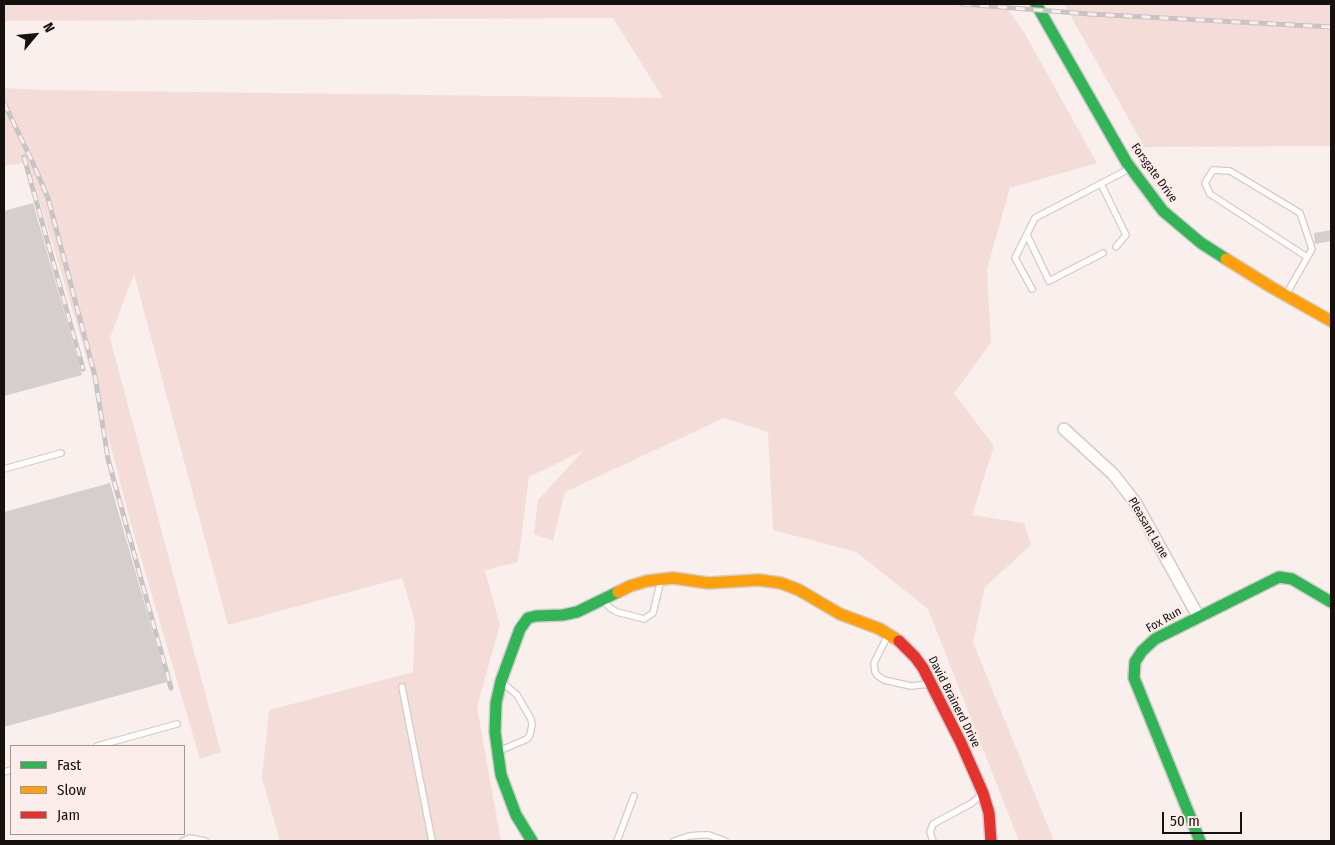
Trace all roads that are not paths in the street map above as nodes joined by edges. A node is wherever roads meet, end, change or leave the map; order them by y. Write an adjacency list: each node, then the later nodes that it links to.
1 (1036, 4): 2 (street, Forsgate Drive)
2 (1131, 168): 3 (lane); 9 (street, Forsgate Drive)
3 (1101, 184): 4 (lane); 5 (lane)
4 (1027, 235): 6 (lane); 8 (lane)
5 (1116, 247)
6 (1104, 254)
7 (1308, 257): 7 (lane); 9 (lane)
8 (1032, 289)
9 (1286, 295): 10 (street, Forsgate Drive)
10 (1331, 321)
11 (1064, 429): 17 (street, Pleasant Lane)
12 (61, 453): 13 (lane)
13 (4, 469)
14 (662, 578): 15 (street, David Brainerd Drive); 15 (lane); 18 (street, David Brainerd Drive)
15 (604, 600): 19 (street, David Brainerd Drive)
16 (1331, 602): 17 (street, Fox Run)
17 (1198, 616): 36 (street, Fox Run)
18 (889, 634): 20 (street, David Brainerd Drive); 20 (lane)
19 (501, 681): 24 (street, David Brainerd Drive); 24 (lane)
20 (931, 684): 25 (street, David Brainerd Drive)
21 (402, 687): 29 (lane)
22 (177, 724): 23 (lane)
23 (100, 745)
24 (497, 752): 30 (street, David Brainerd Drive)
25 (983, 793): 34 (lane); 35 (street, David Brainerd Drive)
26 (634, 796): 31 (lane)
27 (184, 841): 28 (lane)
28 (205, 841)
29 (432, 841)
30 (532, 841)
31 (616, 841)
32 (674, 841): 33 (lane)
33 (725, 841)
34 (933, 841)
35 (991, 841)
36 (1200, 841)

